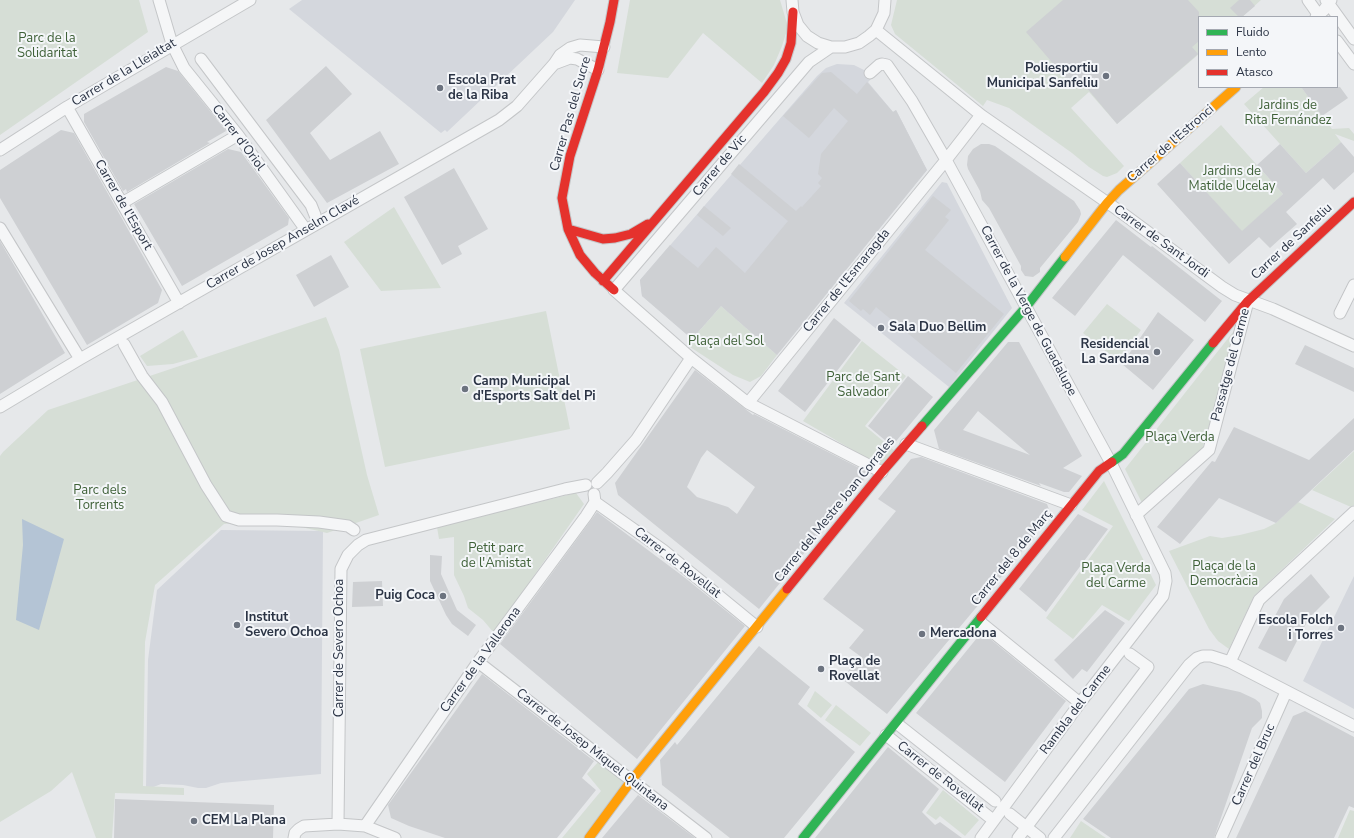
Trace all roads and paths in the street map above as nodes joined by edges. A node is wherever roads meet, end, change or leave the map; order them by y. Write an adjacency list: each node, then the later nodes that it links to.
1 (159, 0): 13 (street, Carrer d'Oriol)
2 (250, 0): 13 (street, Carrer de la Lleialtat)
3 (614, 0): 14 (street, Carrer Pas del Sucre)
4 (792, 0): 8 (street)
5 (885, 0): 10 (street)
6 (1308, 0): 9 (street)
7 (1328, 1): 9 (street); 11 (street)
8 (793, 12): 15 (street); 31 (street, Carrer de Vic)
9 (1318, 16)
10 (876, 30): 15 (street); 23 (street, Carrer de Sant Jordi)
11 (1354, 39)
12 (1338, 42): 18 (street)
13 (172, 44): 22 (street, Carrer de la Lleialtat); 24 (street, Carrer d'Oriol)
14 (604, 47): 17 (street, Carrer de Josep Anselm Clavé); 19 (street, Carrer Pas del Sucre)
15 (831, 47): 37 (street, Carrer de Vic)
16 (201, 59): 30 (street, Carrer d'Oriol)
17 (554, 64): 19 (street); 34 (street, Carrer de Josep Anselm Clavé)
18 (1354, 64)
19 (598, 70): 33 (street, Carrer Pas del Sucre)
20 (870, 73): 26 (street, Carrer de la Verge de Guadalupe)
21 (1235, 88): 29 (street, Carrer de l'Estronci)
22 (67, 107): 25 (street, Carrer de la Lleialtat); 28 (street, Carrer de l'Esport)
23 (981, 115): 26 (street); 29 (street, Carrer de Sant Jordi)
24 (238, 135): 28 (street); 34 (street, Carrer d'Oriol)
25 (0, 150)
26 (946, 160): 40 (street, Carrer de la Verge de Guadalupe); 46 (street, Carrer de l'Esmaragda)
27 (1354, 202): 38 (street, Carrer de Sanfeliu)
28 (122, 203): 39 (street, Carrer de l'Esport)
29 (1107, 203): 38 (street, Carrer de Sant Jordi); 40 (street, Carrer del Mestre Joan Corrales)
30 (315, 215)
31 (656, 219): 33 (street, Carrer de Vic); 35 (street, Carrer de Vic)
32 (0, 228): 45 (street)
33 (568, 229): 35 (street, Carrer Pas del Sucre)
34 (306, 230): 39 (street, Carrer de Josep Anselm Clavé)
35 (604, 281): 37 (street, Carrer Pas del Sucre)
36 (1354, 285): 41 (street)
37 (614, 290): 44 (street)
38 (1248, 301): 43 (street, Carrer de Sant Jordi); 49 (street, Carrer del 8 de Març); 54 (street, Passatge del Carme)
39 (179, 303): 45 (street, Carrer de Josep Anselm Clavé)
40 (1026, 306): 48 (street, Carrer del Mestre Joan Corrales); 49 (street, Carrer de la Verge de Guadalupe)
41 (1340, 312)
42 (124, 344): 56 (street)
43 (1354, 346)
44 (691, 358): 46 (street); 51 (street)
45 (80, 359): 47 (street, Carrer de Josep Anselm Clavé)
46 (748, 403): 50 (street)
47 (0, 406)
48 (906, 444): 50 (street, Carrer del Mestre Joan Corrales); 53 (street)
49 (1111, 463): 53 (street, Carrer del 8 de Març); 54 (street, Carrer de la Verge de Guadalupe)
50 (882, 472): 59 (street, Carrer del Mestre Joan Corrales)
51 (591, 484): 52 (street, Carrer de la Vallerona); 72 (street, Carrer de Severo Ochoa)
52 (594, 498): 59 (street, Carrer de Rovellat); 61 (street, Carrer de la Vallerona)
53 (1071, 505): 58 (street, Carrer del 8 de Març)
54 (1136, 515): 57 (street, Carrer de la Verge de Guadalupe)
55 (1353, 515): 62 (street)
56 (354, 530)
57 (1166, 581): 64 (street, Rambla del Carme)
58 (979, 621): 64 (street); 67 (street, Carrer del 8 de Març)
59 (757, 627): 68 (street, Carrer del Mestre Joan Corrales)
60 (1130, 654): 74 (street)
61 (478, 662): 68 (street, Carrer de Josep Miquel Quintana); 73 (street, Carrer de la Vallerona)
62 (1230, 662): 63 (street); 83 (street)
63 (1286, 692): 66 (street); 84 (street, Carrer del Bruc)
64 (1080, 703): 71 (street, Rambla del Carme)
65 (900, 726): 69 (street, Carrer de Rovellat)
66 (1354, 726)
67 (886, 735): 71 (street, Carrer de Rovellat); 79 (street, Carrer del 8 de Març)
68 (631, 781): 77 (street, Carrer del Mestre Joan Corrales); 78 (street, Carrer de Josep Miquel Quintana)
69 (995, 801)
70 (1010, 814): 74 (street)
71 (993, 820): 80 (street, Rambla del Carme)
72 (338, 824): 73 (street); 75 (street)
73 (365, 826): 76 (street)
74 (1026, 827): 81 (street); 82 (street)
75 (297, 833)
76 (395, 838)
77 (589, 838)
78 (706, 838)
79 (803, 838)
80 (981, 838)
81 (1018, 838)
82 (1040, 838)
83 (1054, 838)
84 (1221, 838)

